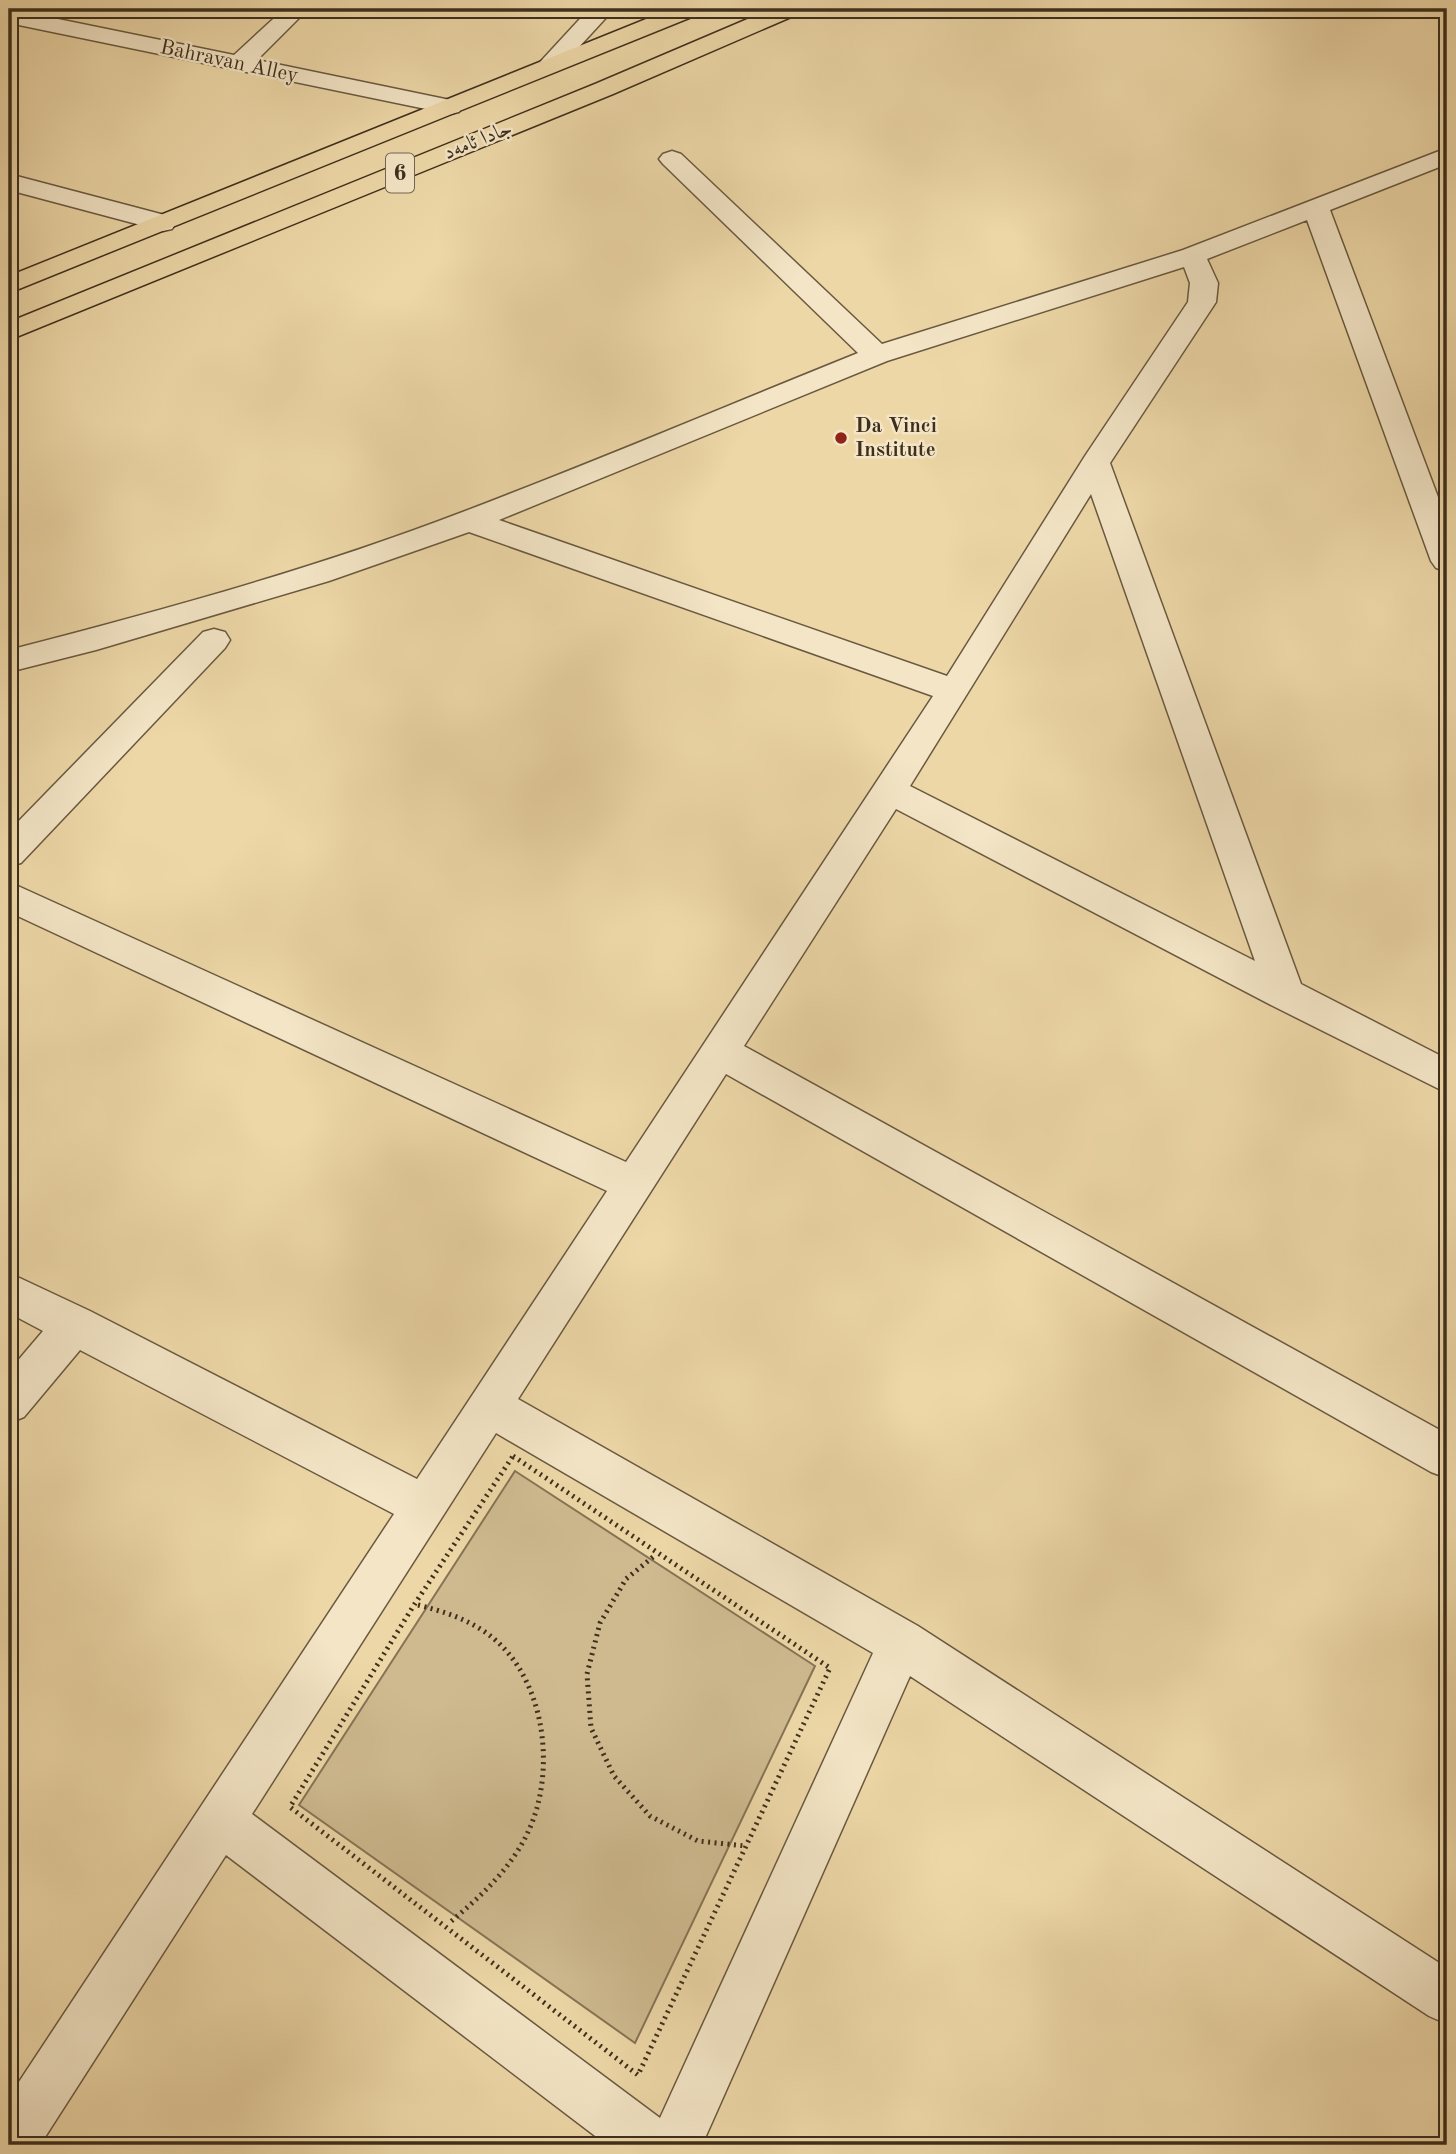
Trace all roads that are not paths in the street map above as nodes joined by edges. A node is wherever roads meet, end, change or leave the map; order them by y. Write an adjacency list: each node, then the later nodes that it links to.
1 (298, 9): 6 (street)
2 (602, 9): 7 (street)
3 (691, 9): 7 (main road, جادا ئامەد / 6)
4 (790, 9): 16 (main road, جادا ئامەد / 6)
5 (9, 16): 6 (street, Bahravan Alley)
6 (239, 65): 8 (street, Bahravan Alley)
7 (550, 66): 8 (main road, جادا ئامەد / 6)
8 (450, 107): 13 (main road, جادا ئامەد / 6)
9 (1447, 155): 12 (street)
10 (672, 159): 17 (street)
11 (9, 182): 13 (street)
12 (1316, 208): 14 (street); 20 (street)
13 (163, 223): 15 (main road, جادا ئامەد / 6)
14 (1192, 256): 17 (street); 18 (street)
15 (9, 285)
16 (9, 332)
17 (877, 355): 19 (street)
18 (1095, 463): 23 (street); 27 (street)
19 (470, 521): 22 (street); 23 (street)
20 (1447, 561)
21 (214, 640): 25 (street)
22 (9, 661)
23 (954, 691): 24 (street)
24 (889, 790): 27 (street); 28 (street)
25 (9, 853)
26 (9, 896): 30 (street)
27 (1286, 995): 29 (street)
28 (720, 1052): 30 (street); 35 (street)
29 (1447, 1077)
30 (633, 1184): 34 (street)
31 (9, 1292): 32 (street)
32 (75, 1325): 33 (street); 36 (street)
33 (9, 1403)
34 (490, 1406): 36 (street); 37 (street)
35 (1447, 1457)
36 (425, 1506): 38 (street)
37 (901, 1643): 39 (street); 42 (street)
38 (220, 1820): 40 (street); 41 (street)
39 (1447, 1998)
40 (9, 2145)
41 (651, 2145)
42 (675, 2145)

